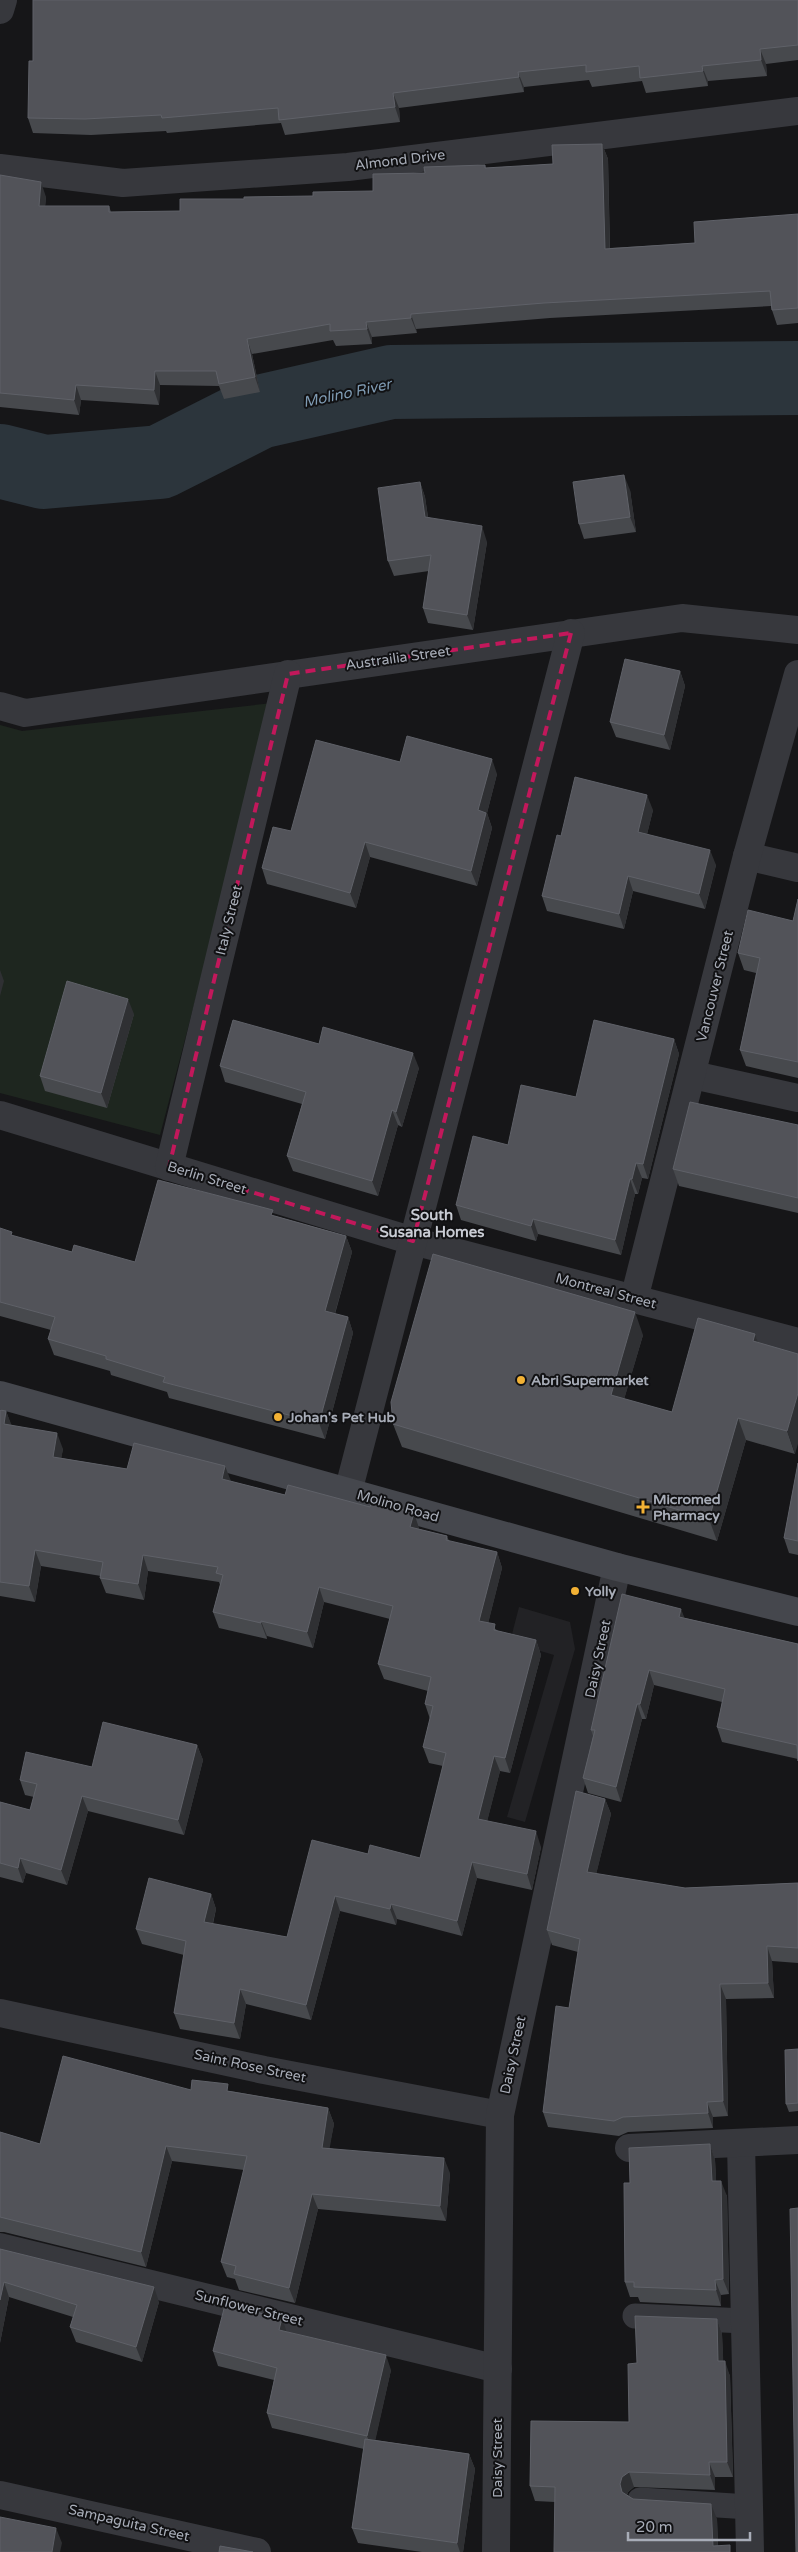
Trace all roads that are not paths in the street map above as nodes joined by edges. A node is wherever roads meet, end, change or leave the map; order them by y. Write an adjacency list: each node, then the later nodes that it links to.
1 (3, 0): 2 (street)
2 (0, 10)
3 (798, 111): 4 (street, Almond Drive)
4 (0, 168)
5 (798, 630): 6 (street, Austrailia Street)
6 (571, 633): 7 (street, Austrailia Street); 16 (street)
7 (288, 674): 9 (street, Austrailia Street); 15 (street, Italy Street)
8 (798, 674): 10 (street, Vancouver Street)
9 (0, 706)
10 (747, 856): 11 (street); 12 (street, Vancouver Street)
11 (798, 868)
12 (693, 1075): 13 (street); 17 (street, Vancouver Street)
13 (798, 1098)
14 (0, 1115): 15 (street, Berlin Street)
15 (169, 1167): 16 (street, Berlin Street)
16 (413, 1241): 17 (street, Montreal Street); 20 (street)
17 (634, 1299): 18 (street, Montreal Street)
18 (798, 1342)
19 (0, 1394): 20 (main road, Molino Road)
20 (348, 1492): 21 (main road, Molino Road)
21 (617, 1567): 22 (main road, Molino Road); 24 (street, Daisy Street)
22 (798, 1612)
23 (0, 2014): 24 (street, Saint Rose Street)
24 (500, 2115): 31 (street, Daisy Street)
25 (798, 2140): 26 (street)
26 (741, 2143): 27 (street); 30 (street)
27 (628, 2148)
28 (0, 2247): 31 (street, Sunflower Street)
29 (635, 2316): 30 (lane)
30 (745, 2321): 34 (street)
31 (498, 2369): 36 (street, Daisy Street)
32 (0, 2495): 35 (street, Sampaguita Street)
33 (640, 2500): 34 (lane)
34 (748, 2507): 37 (street)
35 (257, 2552)
36 (496, 2552)
37 (750, 2552)

